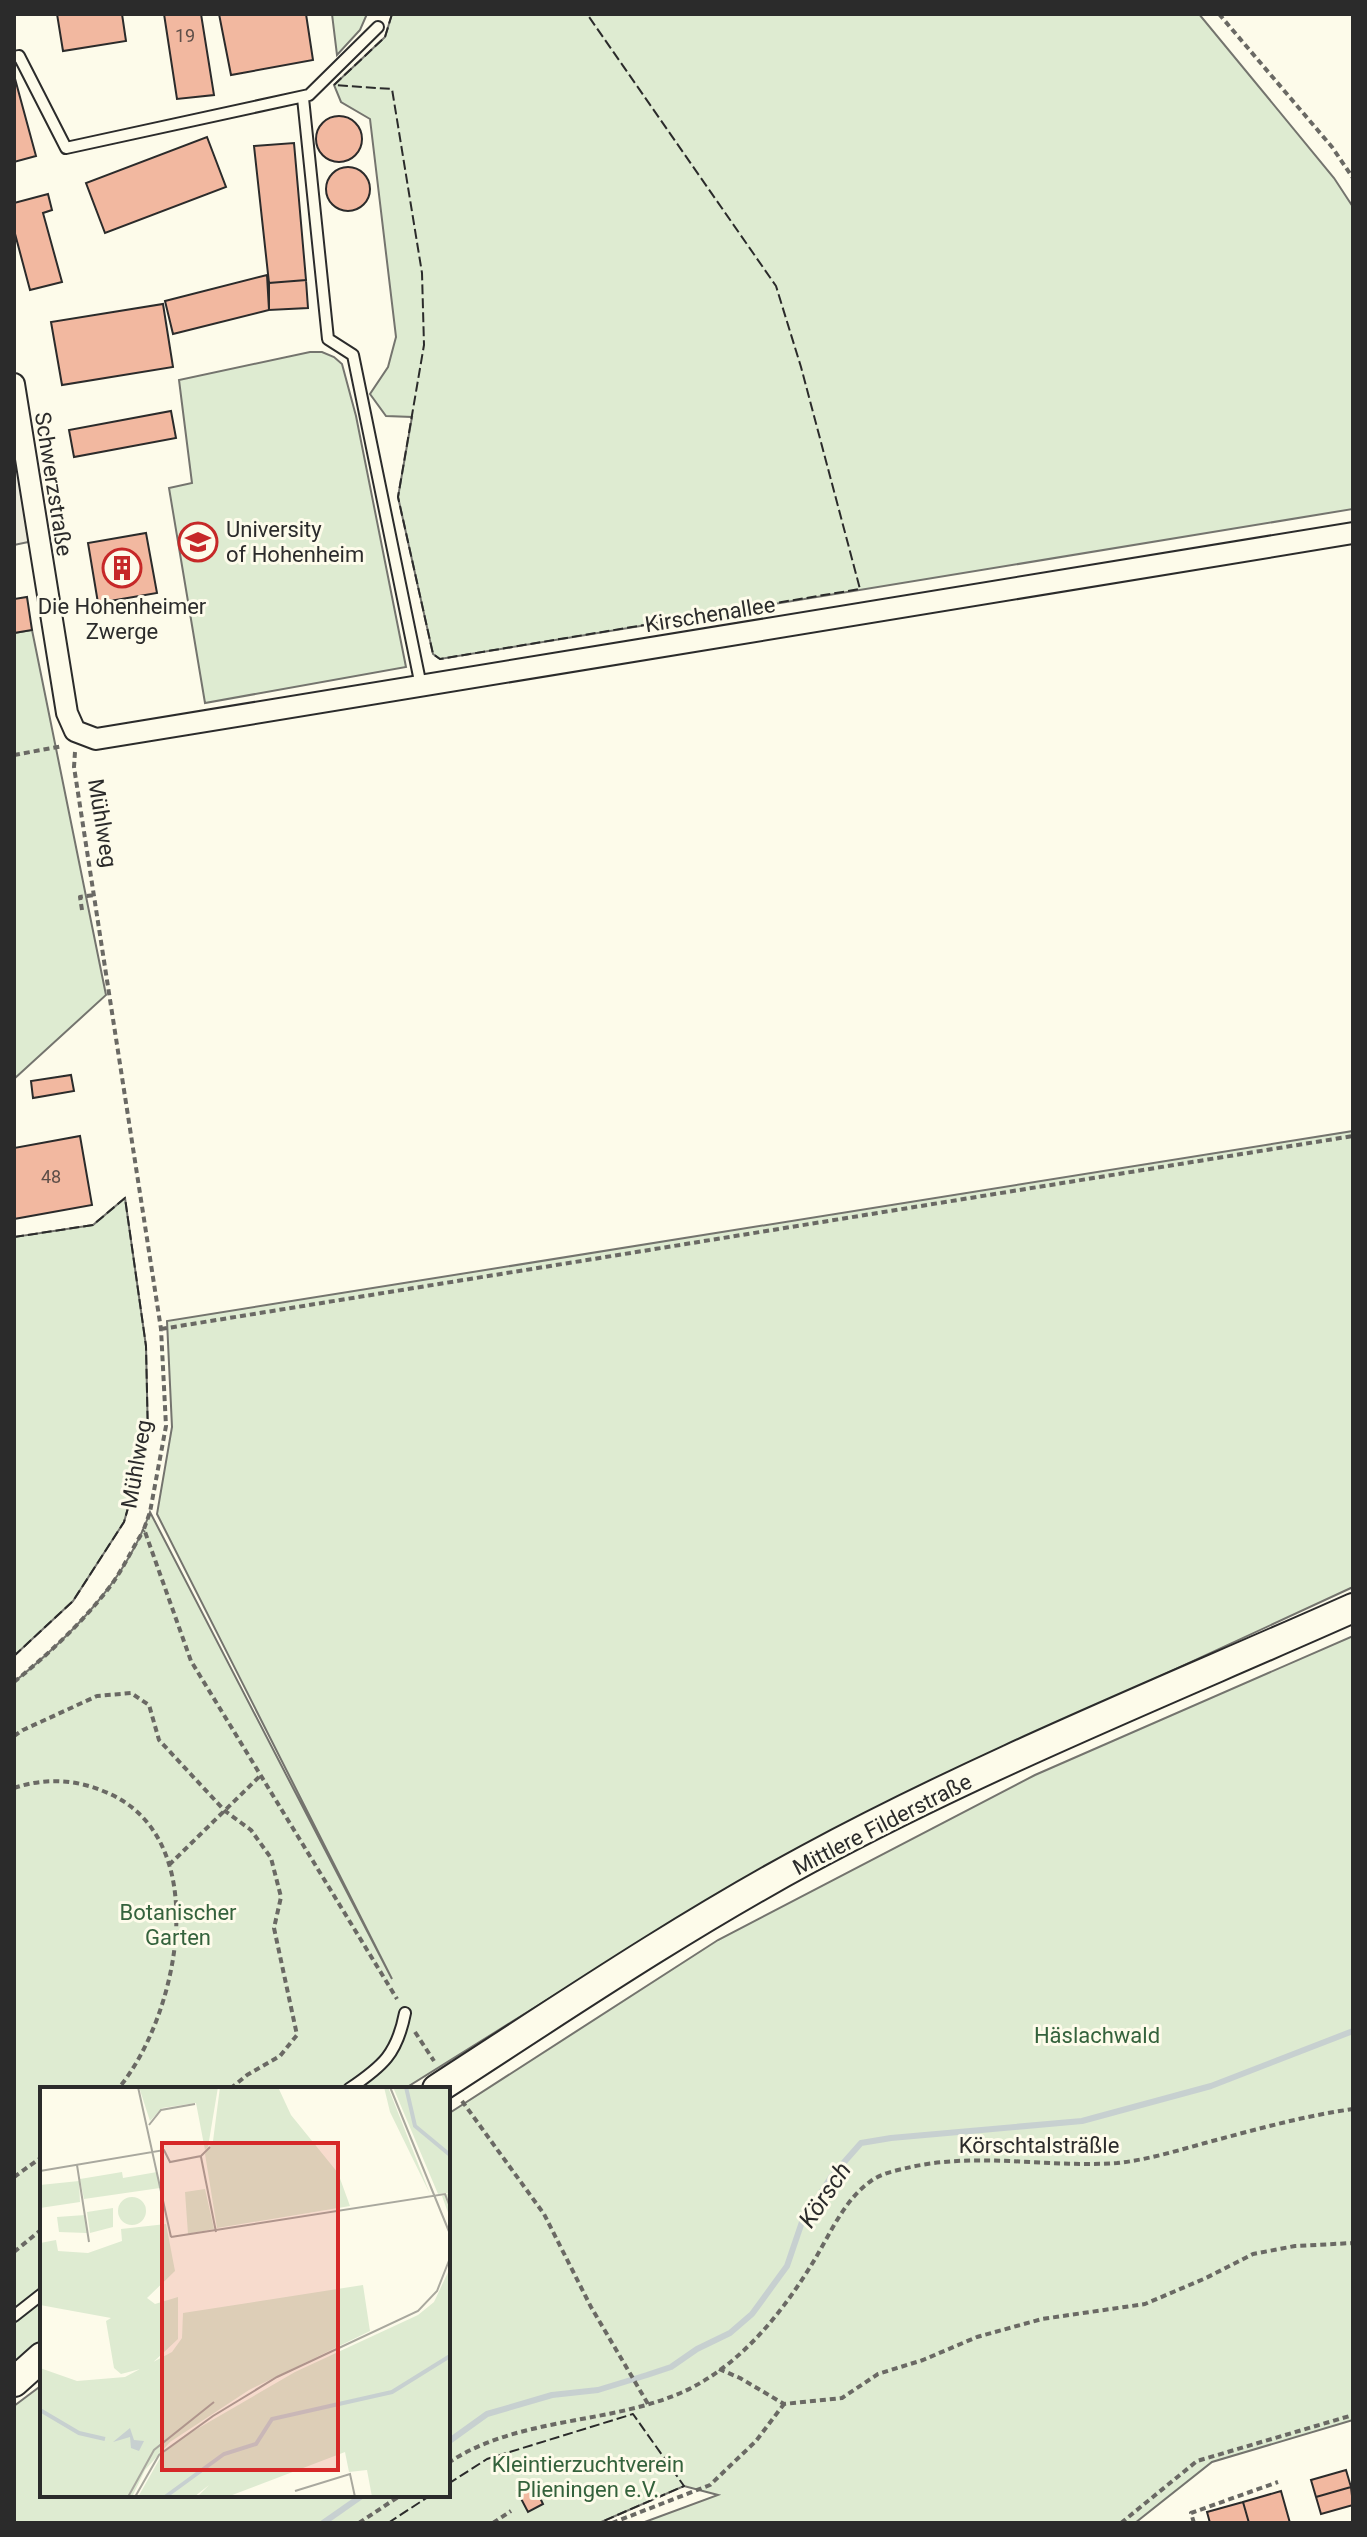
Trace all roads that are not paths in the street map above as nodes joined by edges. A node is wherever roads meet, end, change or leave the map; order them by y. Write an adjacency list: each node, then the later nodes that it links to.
1 (378, 27): 3 (lane)
2 (14, 57): 3 (lane)
3 (303, 98): 6 (lane)
4 (14, 384): 7 (street, Schwerzstraße)
5 (1353, 533): 6 (street, Kirschenallee)
6 (421, 686): 7 (street, Kirschenallee)
7 (76, 737)
8 (1353, 1608): 10 (main road, Mittlere Filderstraße)
9 (405, 2013): 11 (lane)
10 (443, 2085)
11 (352, 2087)
12 (40, 2296): 13 (lane)
13 (14, 2316)
14 (40, 2359): 15 (main road)
15 (14, 2382)

